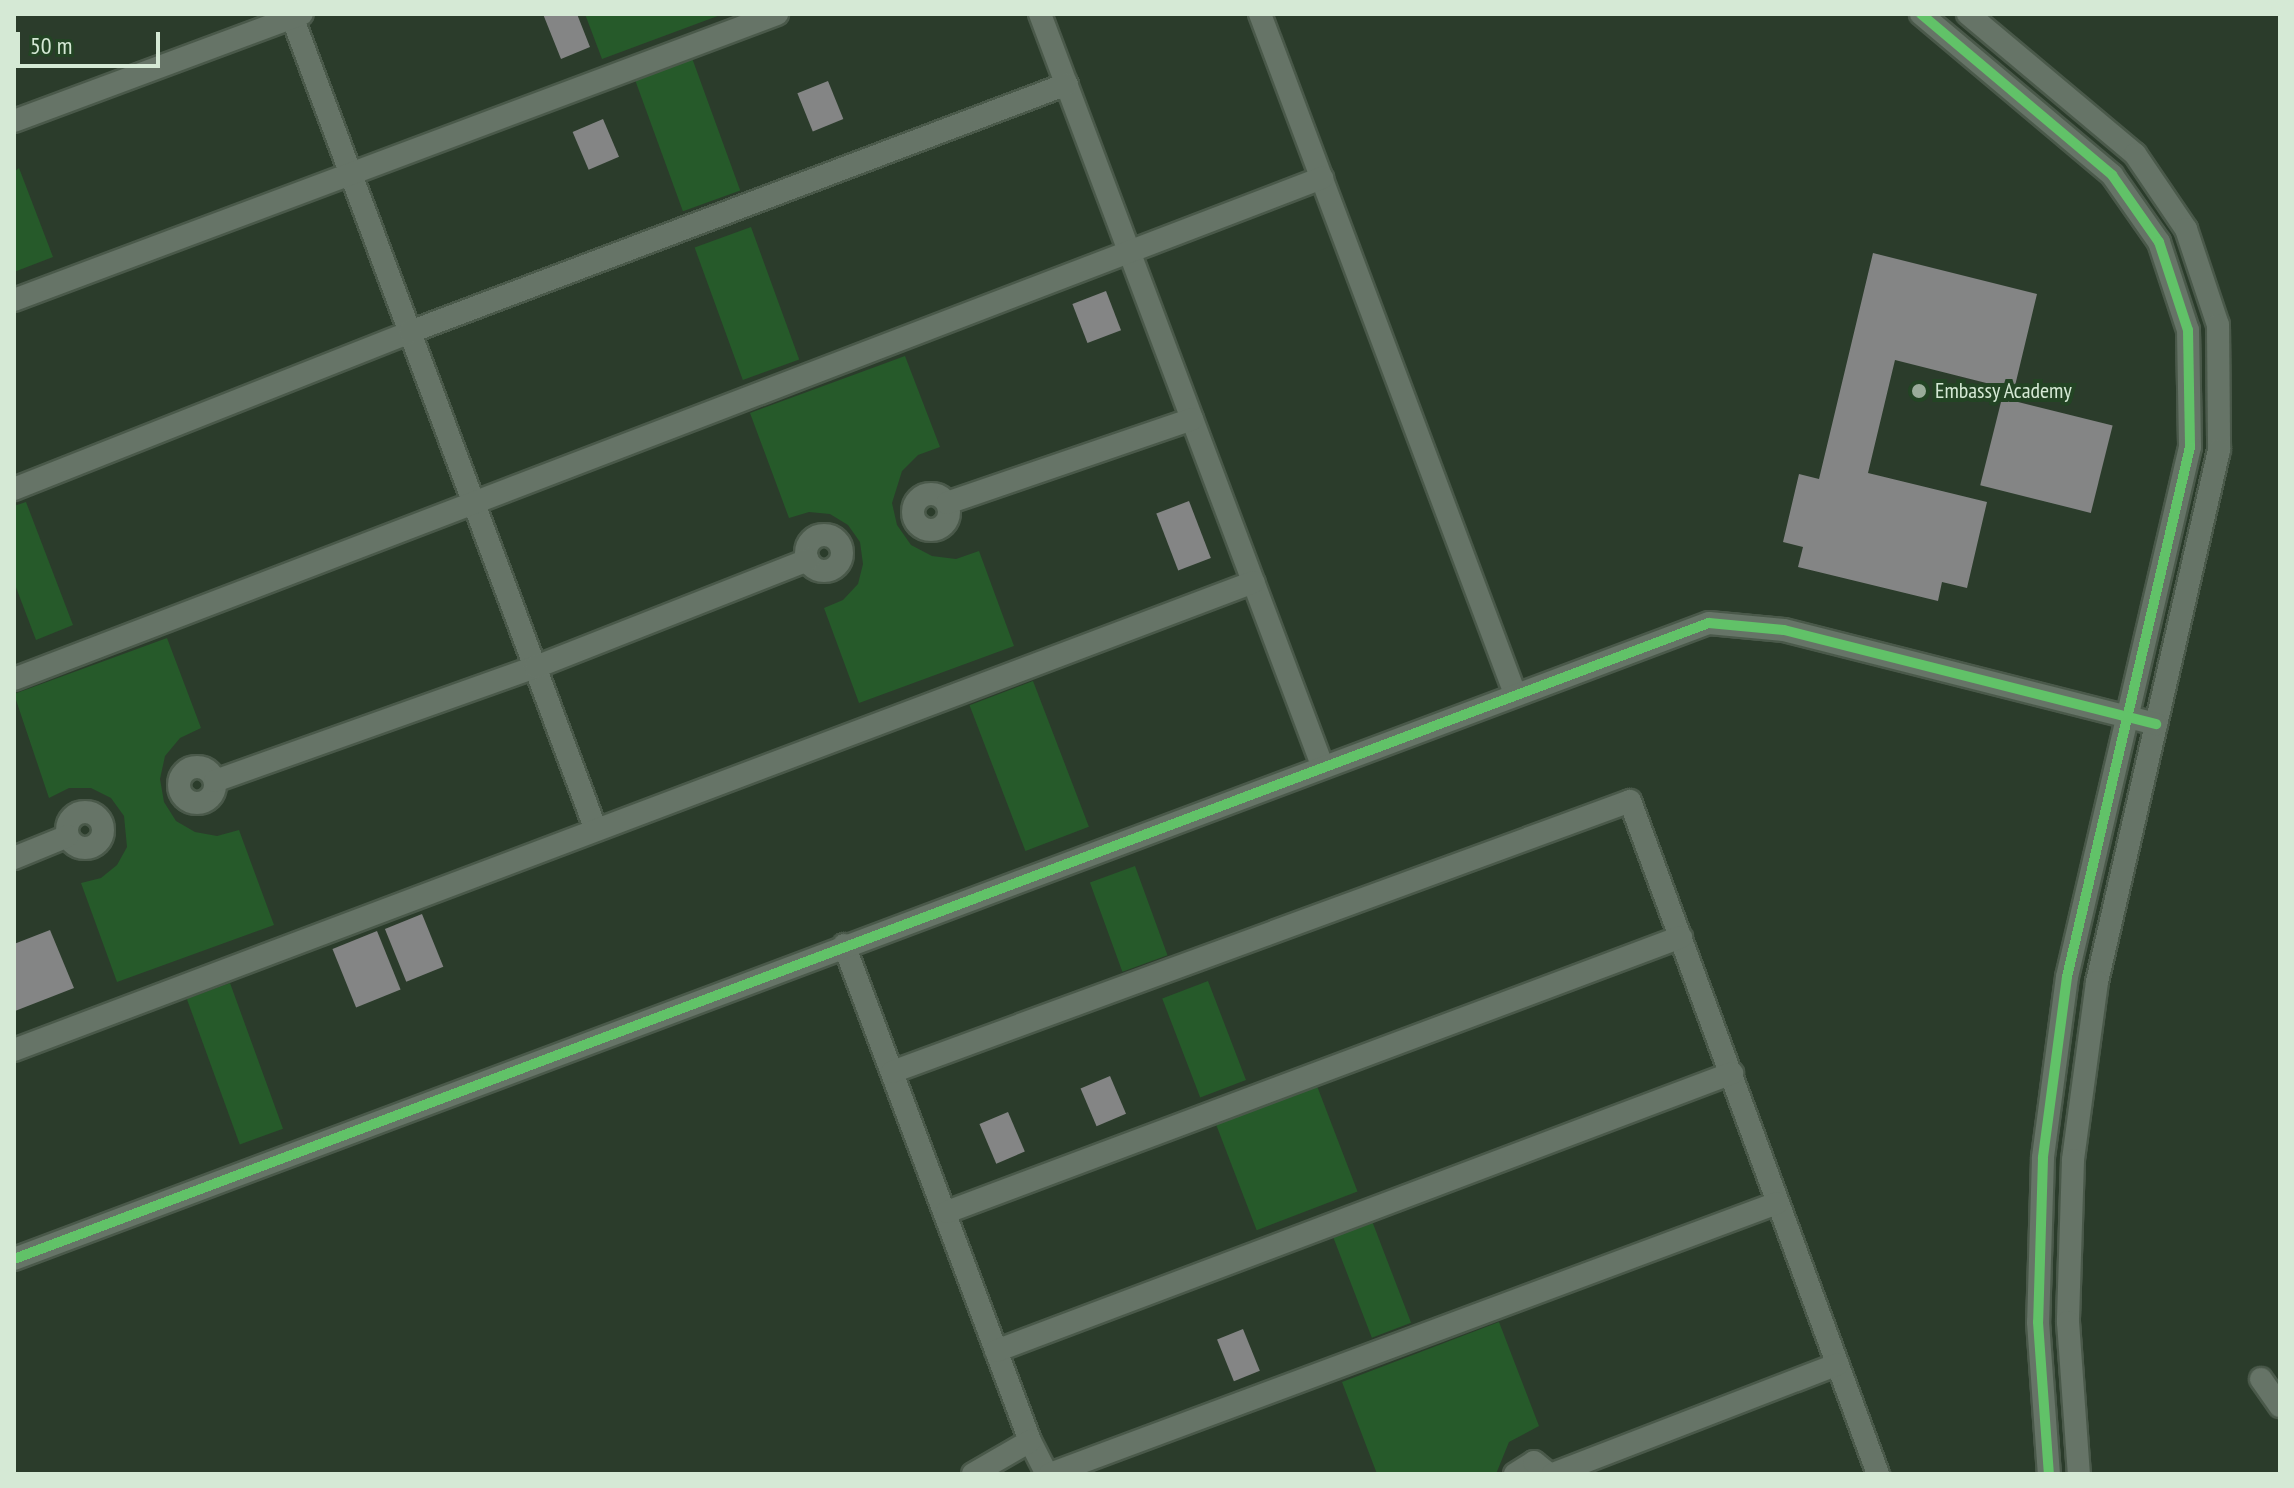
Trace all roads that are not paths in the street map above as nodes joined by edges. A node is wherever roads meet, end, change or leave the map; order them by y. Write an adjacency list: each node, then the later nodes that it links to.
1 (777, 14): 9 (street)
2 (1040, 14): 7 (street)
3 (1260, 14): 10 (street)
4 (1921, 14): 23 (street)
5 (1968, 14): 24 (street)
6 (295, 15): 8 (street); 9 (street)
7 (1067, 84): 11 (street); 13 (street)
8 (14, 121)
9 (351, 175): 12 (street); 13 (street)
10 (1322, 178): 11 (street); 22 (street)
11 (1131, 255): 14 (street); 17 (street)
12 (14, 300)
13 (410, 332): 15 (street); 17 (street)
14 (1192, 419): 16 (street); 19 (street)
15 (14, 489)
16 (947, 503)
17 (474, 504): 20 (street); 21 (street)
18 (808, 560): 20 (street)
19 (1254, 582): 25 (street); 27 (street)
20 (536, 667): 26 (street); 27 (street)
21 (14, 679)
22 (1515, 694): 23 (street); 25 (street)
23 (2127, 716): 24 (street); 48 (street)
24 (2156, 724): 49 (street)
25 (1322, 765): 31 (street)
26 (215, 781)
27 (596, 830): 32 (street)
28 (68, 836): 29 (street)
29 (14, 858)
30 (1681, 937): 33 (street); 34 (street); 36 (street)
31 (844, 945): 33 (street); 37 (street)
32 (14, 1050)
33 (892, 1072): 36 (street)
34 (1732, 1073): 35 (street); 38 (street)
35 (1777, 1203): 39 (street); 44 (street)
36 (947, 1212): 38 (street)
37 (14, 1259)
38 (996, 1351): 42 (street)
39 (1838, 1364): 46 (street); 47 (street)
40 (2261, 1379): 41 (street)
41 (2280, 1406)
42 (1030, 1441): 43 (street); 44 (street)
43 (973, 1474)
44 (1049, 1474)
45 (1515, 1474): 46 (street)
46 (1551, 1474)
47 (1878, 1474)
48 (2049, 1474)
49 (2079, 1474)

